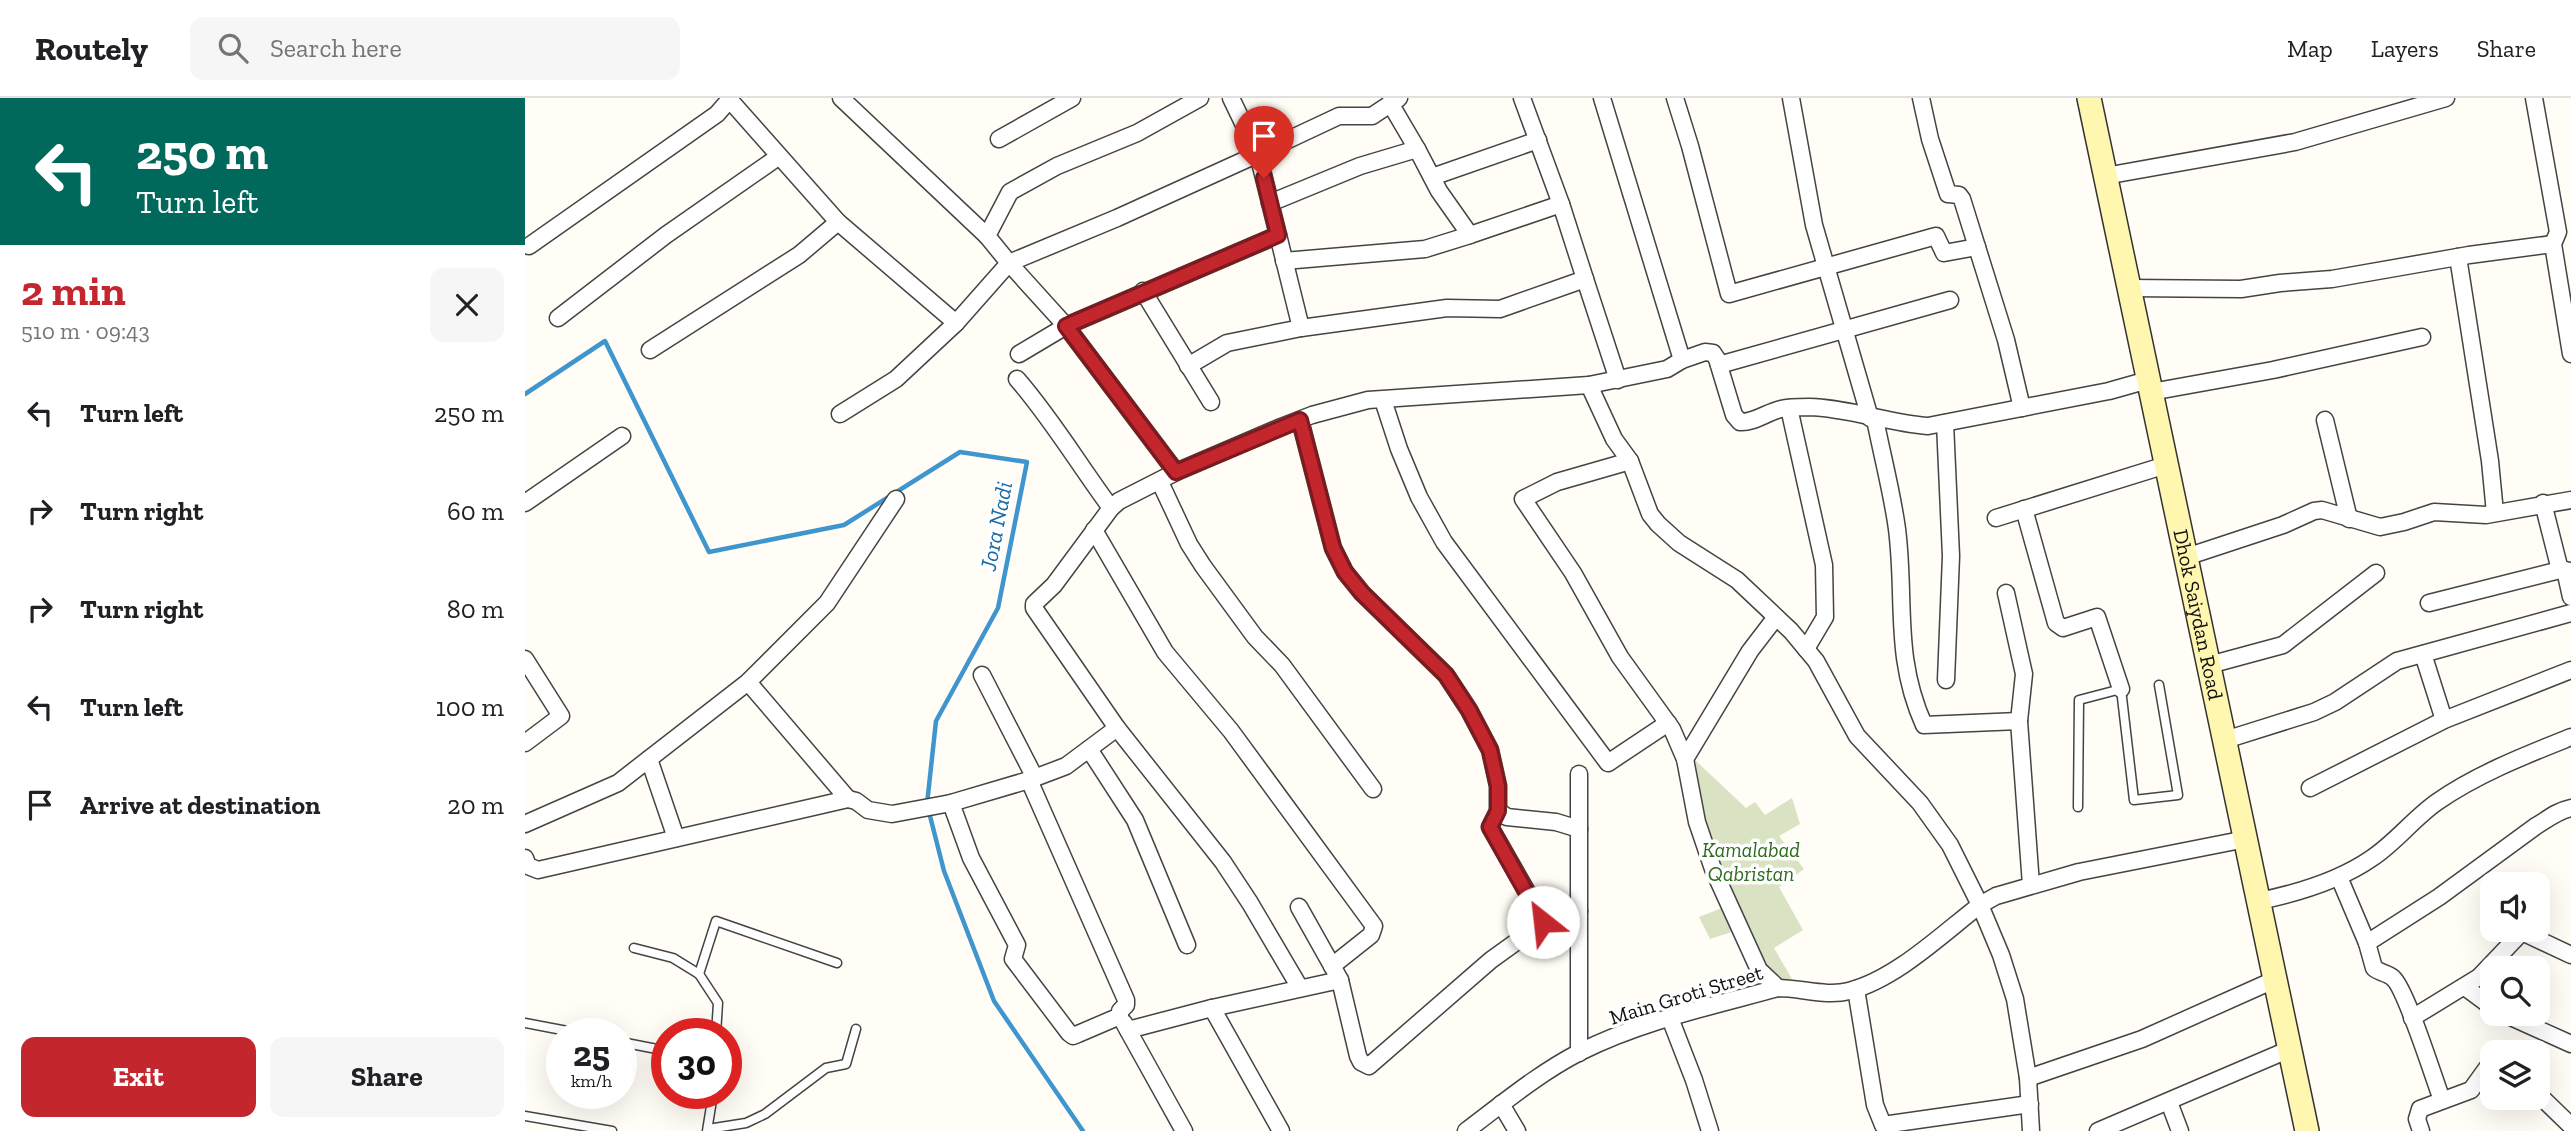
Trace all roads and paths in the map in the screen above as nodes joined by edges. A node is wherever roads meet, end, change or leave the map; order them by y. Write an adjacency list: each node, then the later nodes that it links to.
1 (841, 98): 27 (street)
2 (1072, 98): 15 (street)
3 (1200, 98): 27 (street)
4 (1231, 98): 18 (street)
5 (1523, 98): 16 (street)
6 (1602, 98): 48 (street)
7 (1675, 98): 34 (street)
8 (1791, 98): 34 (street)
9 (1921, 98): 30 (street)
10 (2089, 98): 20 (main road, Dhok Saiydan Road)
11 (2446, 98): 20 (street)
12 (2534, 98): 28 (street)
13 (729, 99): 19 (street); 29 (street)
14 (1394, 101): 17 (street); 18 (street)
15 (999, 139)
16 (1538, 140): 21 (street); 23 (street)
17 (1417, 149): 21 (street); 22 (street)
18 (1258, 153): 22 (street); 33 (street)
19 (778, 157): 24 (street); 39 (street)
20 (2105, 176): 36 (main road, Dhok Saiydan Road)
21 (1432, 177): 26 (street)
22 (1270, 203): 25 (street)
23 (1560, 204): 26 (street); 35 (street)
24 (838, 222): 40 (street); 45 (street)
25 (1278, 235): 32 (street); 37 (street)
26 (1470, 235): 32 (street)
27 (987, 236): 33 (street)
28 (2553, 244): 31 (street); 47 (street)
29 (529, 246)
30 (1977, 247): 34 (street); 58 (street)
31 (2458, 257): 36 (street); 75 (street)
32 (1284, 261): 42 (street)
33 (1009, 264): 40 (street); 41 (street)
34 (1826, 268): 43 (street)
35 (1585, 279): 42 (street); 52 (street)
36 (2129, 289): 54 (main road, Dhok Saiydan Road)
37 (1143, 291): 41 (street); 50 (street)
38 (1950, 300): 43 (street)
39 (558, 318)
40 (956, 323): 59 (street)
41 (1066, 326): 46 (street); 67 (street)
42 (1301, 328): 50 (street)
43 (1845, 331): 49 (street); 60 (street)
44 (2422, 337): 54 (street)
45 (650, 350)
46 (1019, 354)
47 (2571, 354)
48 (1682, 360): 49 (street); 52 (street)
49 (1719, 365): 57 (street)
50 (1188, 366): 56 (street)
51 (1017, 379): 73 (street)
52 (1618, 380): 53 (street)
53 (1589, 385): 55 (street); 65 (street)
54 (2149, 386): 58 (street); 66 (main road, Dhok Saiydan Road)
55 (1383, 400): 61 (street); 99 (street)
56 (1210, 402)
57 (1789, 408): 60 (street); 87 (street)
58 (2022, 408): 63 (street)
59 (840, 414)
60 (1872, 418): 63 (street); 98 (street)
61 (1300, 420): 67 (street); 115 (street)
62 (2325, 420): 77 (street)
63 (1945, 423): 93 (street)
64 (622, 436): 71 (street)
65 (1630, 461): 86 (street); 99 (street)
66 (2166, 465): 74 (street); 79 (main road, Dhok Saiydan Road)
67 (1176, 472): 68 (street)
68 (1160, 482): 73 (street); 110 (street)
69 (896, 499): 94 (street)
70 (2571, 500): 72 (street)
71 (525, 503)
72 (2543, 503): 75 (street); 80 (street)
73 (1111, 508): 78 (street)
74 (2024, 509): 76 (street); 96 (street)
75 (2495, 513): 77 (street)
76 (1996, 518)
77 (2349, 519): 79 (street)
78 (1094, 530): 100 (street); 133 (street)
79 (2186, 557): 90 (main road, Dhok Saiydan Road)
80 (2565, 570): 83 (street); 84 (street)
81 (2376, 573): 90 (street)
82 (2005, 593): 98 (street)
83 (2571, 597)
84 (2429, 603)
85 (2571, 613): 88 (street)
86 (1776, 617): 87 (street); 105 (street)
87 (1806, 649): 124 (street)
88 (2423, 654): 97 (street); 102 (street)
89 (525, 659): 103 (street)
90 (2209, 665): 102 (main road, Dhok Saiydan Road)
91 (2571, 670): 97 (street)
92 (982, 675): 108 (street)
93 (1946, 680)
94 (748, 682): 106 (street); 111 (street)
95 (2159, 685): 96 (lane)
96 (2121, 689): 113 (lane)
97 (2444, 720): 109 (street)
98 (2019, 721): 122 (street)
99 (1668, 723): 105 (street)
100 (1117, 728): 104 (street); 137 (street)
101 (2571, 737): 121 (street)
102 (2225, 740): 119 (main road, Dhok Saiydan Road)
103 (525, 743)
104 (1089, 749): 108 (street); 129 (street)
105 (1685, 758): 138 (street)
106 (649, 759): 116 (street); 118 (street)
107 (1579, 775): 117 (street)
108 (1032, 779): 112 (street); 146 (street)
109 (2310, 788)
110 (1373, 789)
111 (848, 799): 112 (street); 118 (street)
112 (951, 803): 146 (street)
113 (2078, 807)
114 (2571, 808): 128 (street)
115 (1498, 811): 117 (street); 127 (street)
116 (525, 824)
117 (1579, 830): 126 (street)
118 (676, 838): 120 (street)
119 (2246, 839): 122 (street, Main Groti Street); 123 (main road, Dhok Saiydan Road)
120 (525, 858)
121 (2339, 877): 123 (street); 128 (street)
122 (2031, 886): 124 (street, Main Groti Street)
123 (2259, 901): 135 (main road, Dhok Saiydan Road)
124 (1980, 905): 139 (street, Main Groti Street); 154 (street)
125 (1299, 907): 133 (street)
126 (1579, 912): 127 (street); 152 (street)
127 (1543, 922): 133 (street)
128 (2367, 943): 142 (street)
129 (1187, 945)
130 (635, 948): 134 (lane)
131 (2571, 955): 136 (street)
132 (837, 963): 134 (lane)
133 (1336, 973): 137 (street)
134 (699, 974): 143 (lane)
135 (2274, 980): 151 (main road, Dhok Saiydan Road); 154 (street)
136 (2465, 987): 140 (street); 142 (street)
137 (1300, 988): 141 (street)
138 (1779, 988): 139 (street, Main Groti Street); 144 (street, Main Groti Street)
139 (1856, 989): 158 (street)
140 (2480, 998)
141 (1212, 1008): 146 (street); 166 (street)
142 (2412, 1017): 155 (street)
143 (717, 1018)
144 (1670, 1018): 152 (street, Main Groti Street); 169 (street)
145 (525, 1023): 148 (lane)
146 (1124, 1023): 165 (street)
147 (2531, 1026): 150 (street)
148 (546, 1027)
149 (856, 1029): 163 (lane)
150 (2571, 1044)
151 (2290, 1049): 156 (street); 173 (main road, Dhok Saiydan Road)
152 (1579, 1053): 157 (street, Main Groti Street)
153 (2480, 1077): 155 (street)
154 (2028, 1078): 158 (street)
155 (2442, 1100): 174 (street)
156 (2169, 1102): 171 (street); 172 (street)
157 (1501, 1104): 167 (street, Main Groti Street); 168 (street)
158 (2030, 1104): 170 (street)
159 (2550, 1106): 162 (street)
160 (711, 1109): 163 (lane)
161 (525, 1116): 164 (lane)
162 (2571, 1126)
163 (708, 1130)
164 (612, 1131)
165 (1184, 1131)
166 (1282, 1131)
167 (1466, 1131)
168 (1517, 1131)
169 (1710, 1131)
170 (2031, 1131)
171 (2098, 1131)
172 (2180, 1131)
173 (2307, 1131)
174 (2421, 1131)

